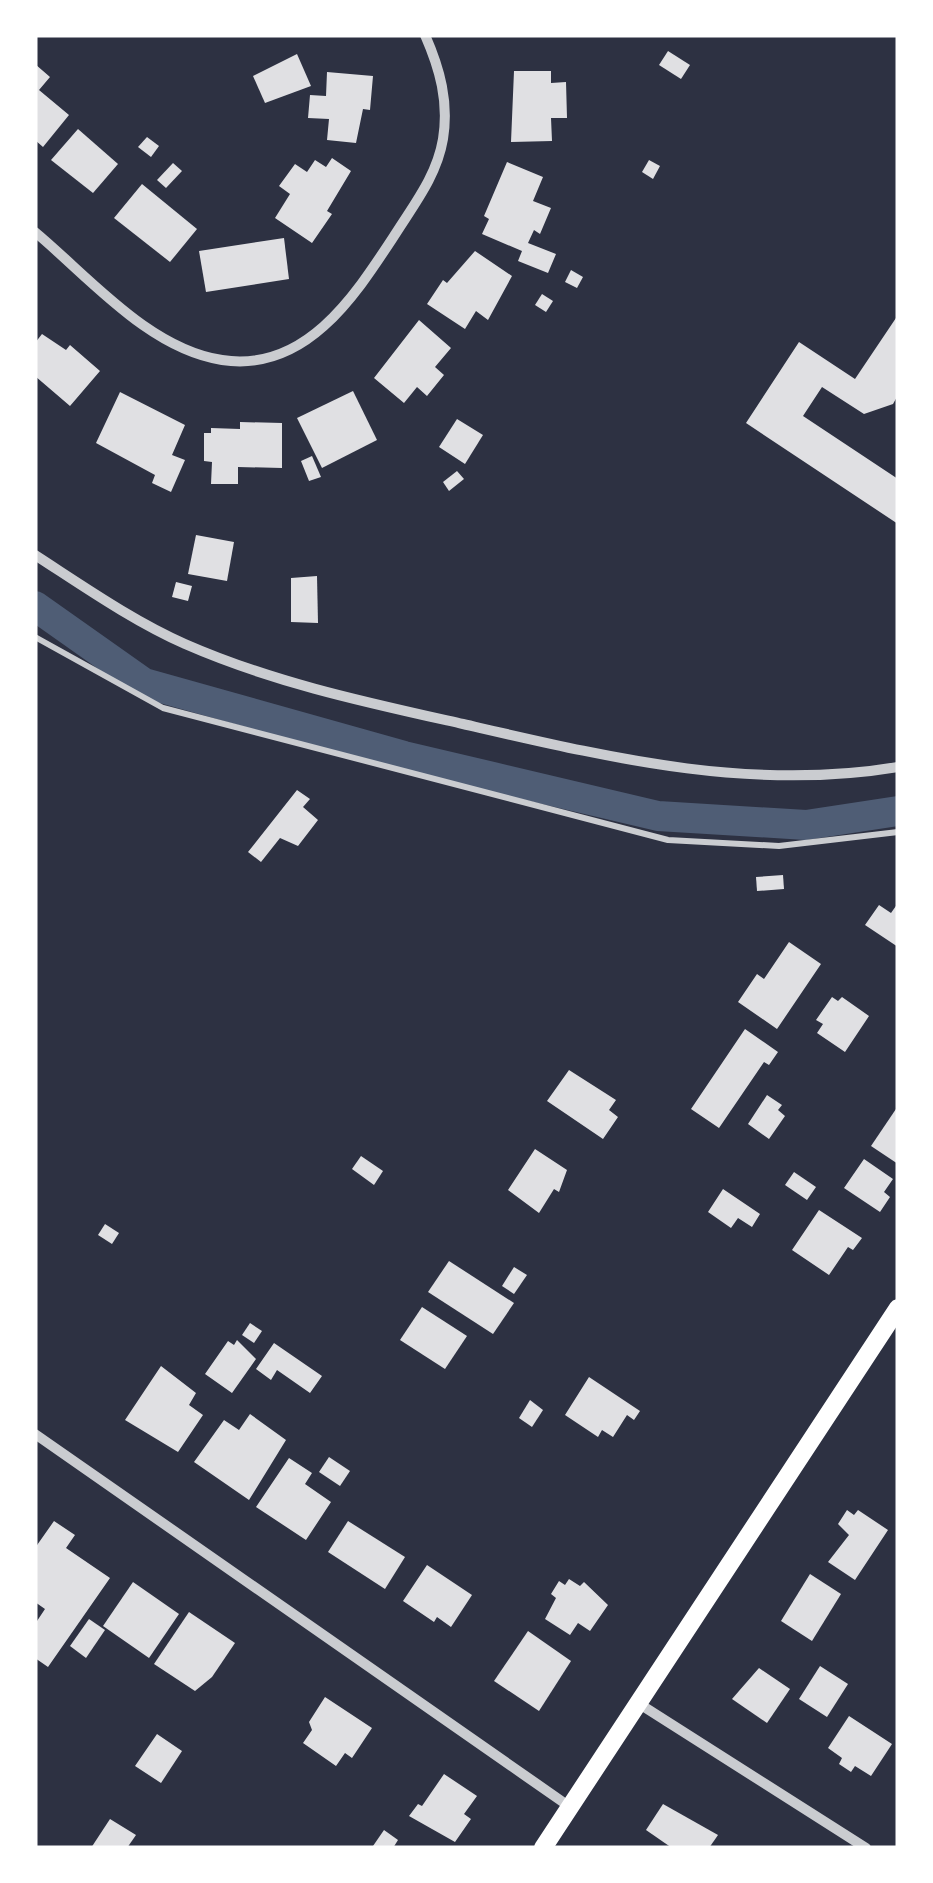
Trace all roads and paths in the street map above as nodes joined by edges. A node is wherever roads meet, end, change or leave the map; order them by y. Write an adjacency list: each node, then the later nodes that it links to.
1 (425, 35): 2 (street)
2 (35, 232)
3 (35, 555): 5 (street)
4 (35, 637): 6 (lane)
5 (898, 767)
6 (898, 832)
7 (898, 1308): 9 (main road)
8 (35, 1434): 10 (street)
9 (638, 1703): 10 (main road); 12 (street)
10 (570, 1807): 11 (main road)
11 (543, 1848)
12 (866, 1848)

